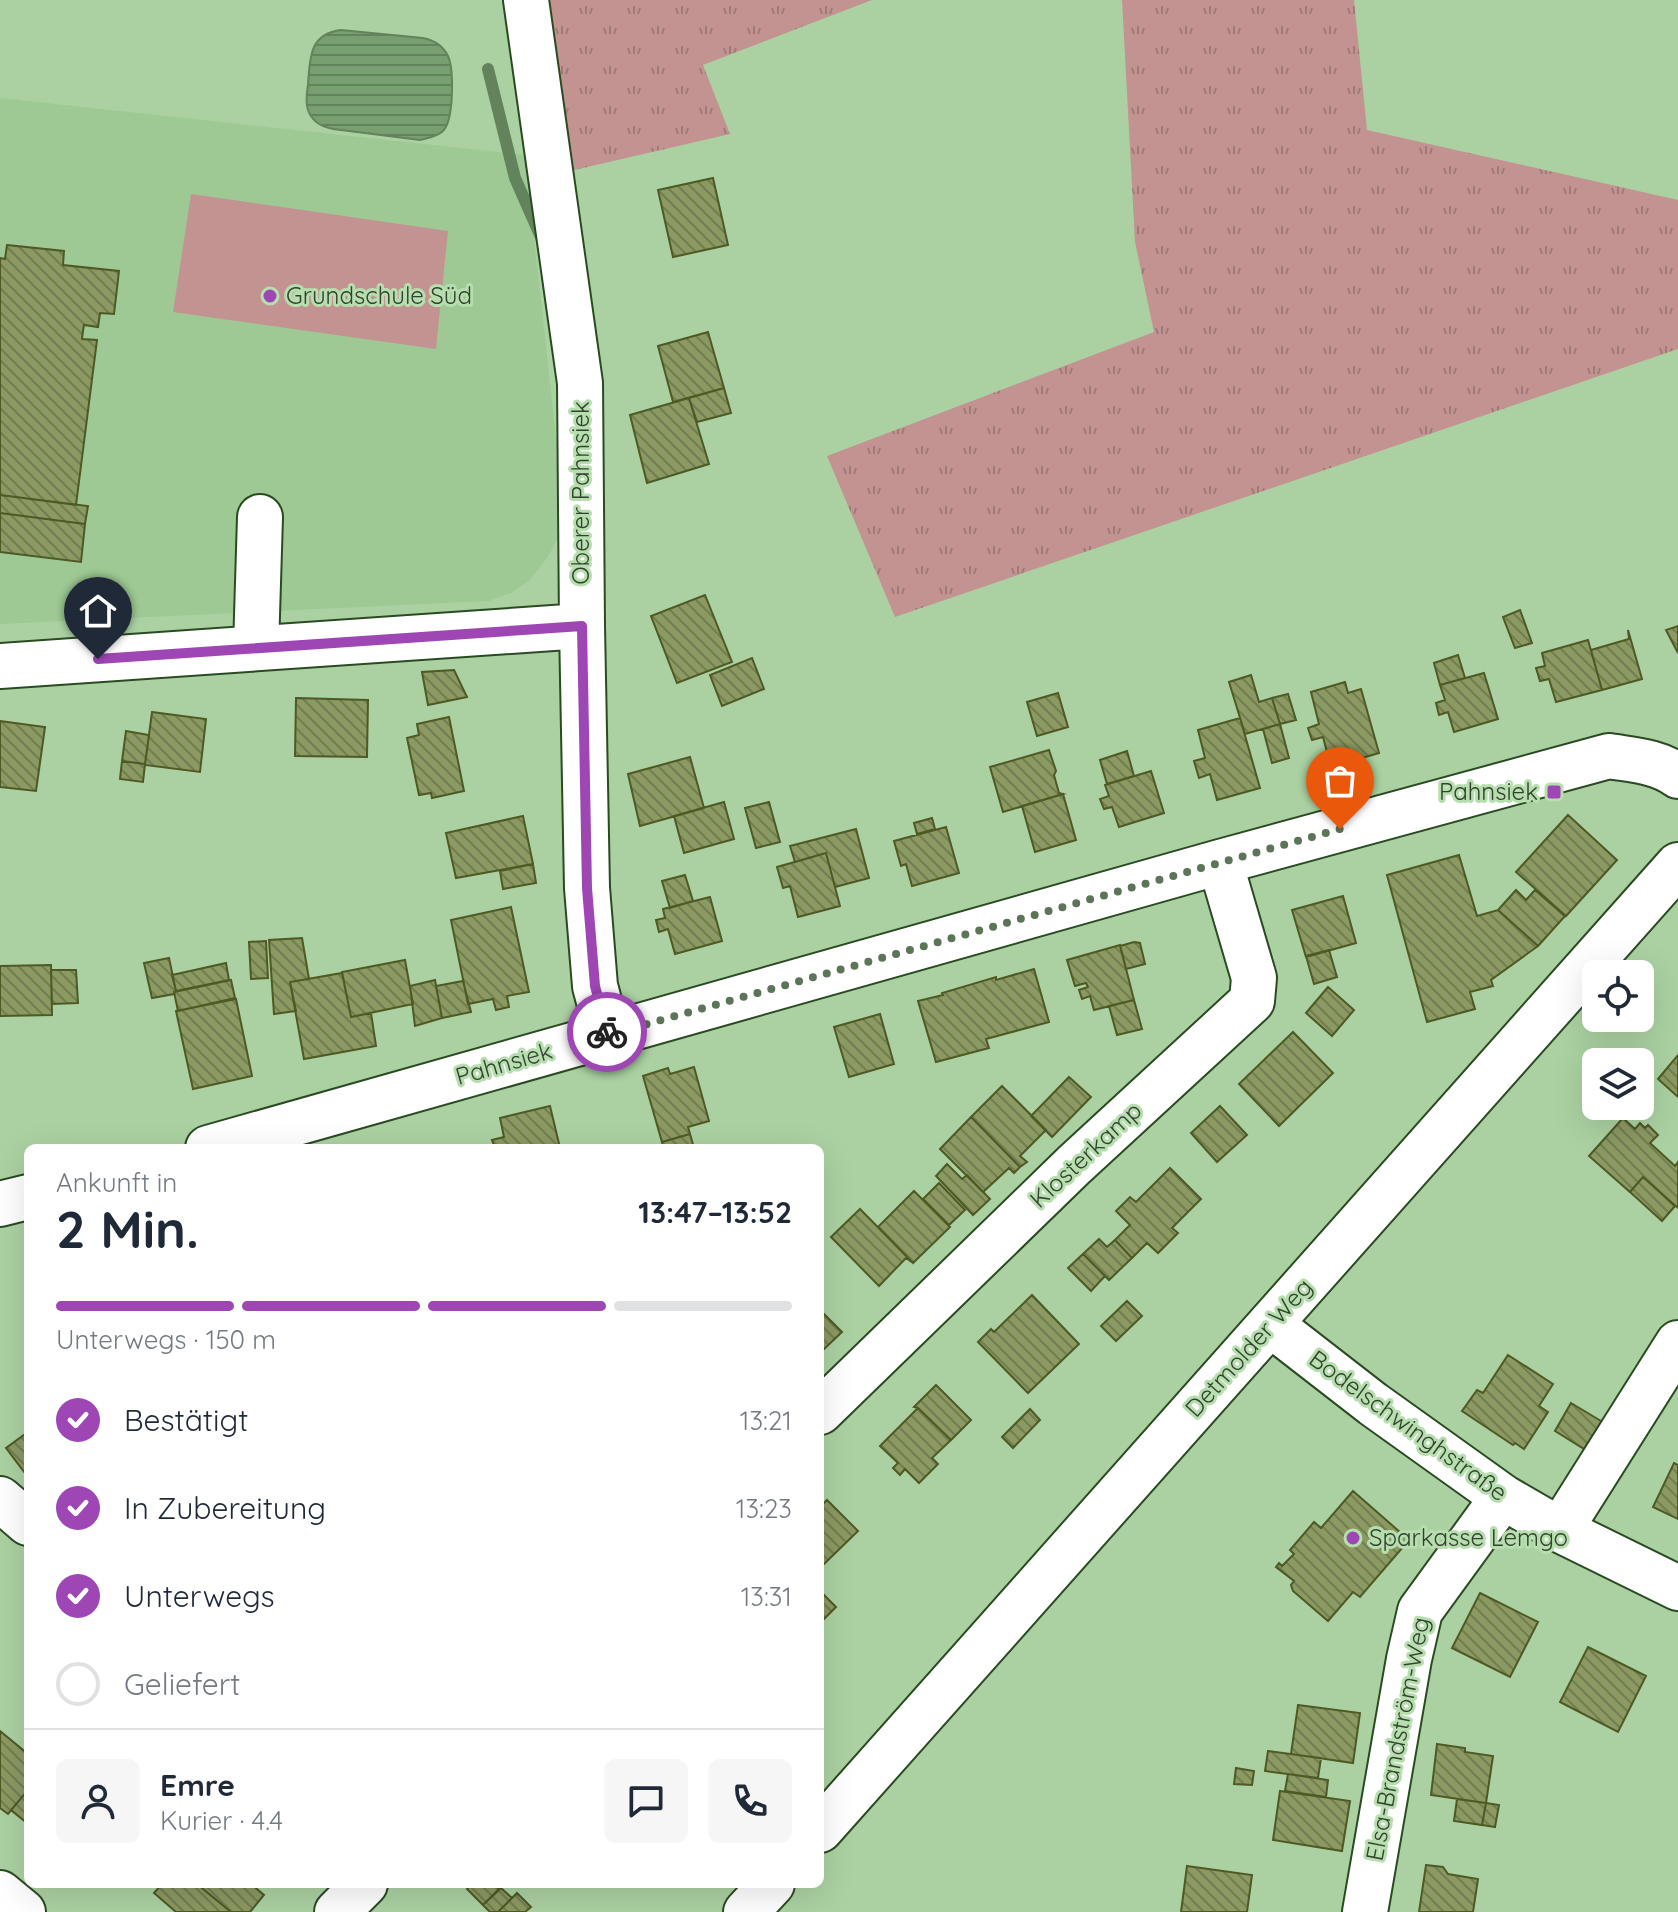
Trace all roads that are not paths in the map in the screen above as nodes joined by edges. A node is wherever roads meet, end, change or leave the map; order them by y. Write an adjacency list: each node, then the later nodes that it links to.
1 (526, 0): 3 (street, Oberer Pahnsiek)
2 (260, 517): 4 (street)
3 (582, 626): 4 (street); 9 (street, Oberer Pahnsiek)
4 (256, 648): 5 (street)
5 (0, 666)
6 (1678, 776): 7 (street, Pahnsiek)
7 (1220, 862): 9 (street, Pahnsiek); 15 (street, Klosterkamp)
8 (1678, 865): 13 (street, Detmolder Weg)
9 (608, 1035): 10 (street, Pahnsiek)
10 (222, 1144)
11 (24, 1198): 12 (street)
12 (0, 1204)
13 (1270, 1324): 16 (street, Bodelschwinghstraße); 21 (street, Detmolder Weg)
14 (1678, 1343): 19 (street)
15 (824, 1408)
16 (1503, 1497): 19 (street, Bodelschwinghstraße); 28 (street, Elsa-Brandström-Weg)
17 (0, 1499): 18 (street)
18 (24, 1520)
19 (1560, 1530): 20 (street, Bodelschwinghstraße)
20 (1678, 1588)
21 (824, 1826)
22 (361, 1888): 26 (street)
23 (768, 1888): 27 (street)
24 (0, 1893): 25 (street)
25 (23, 1912)
26 (337, 1912)
27 (746, 1912)
28 (1364, 1912)

